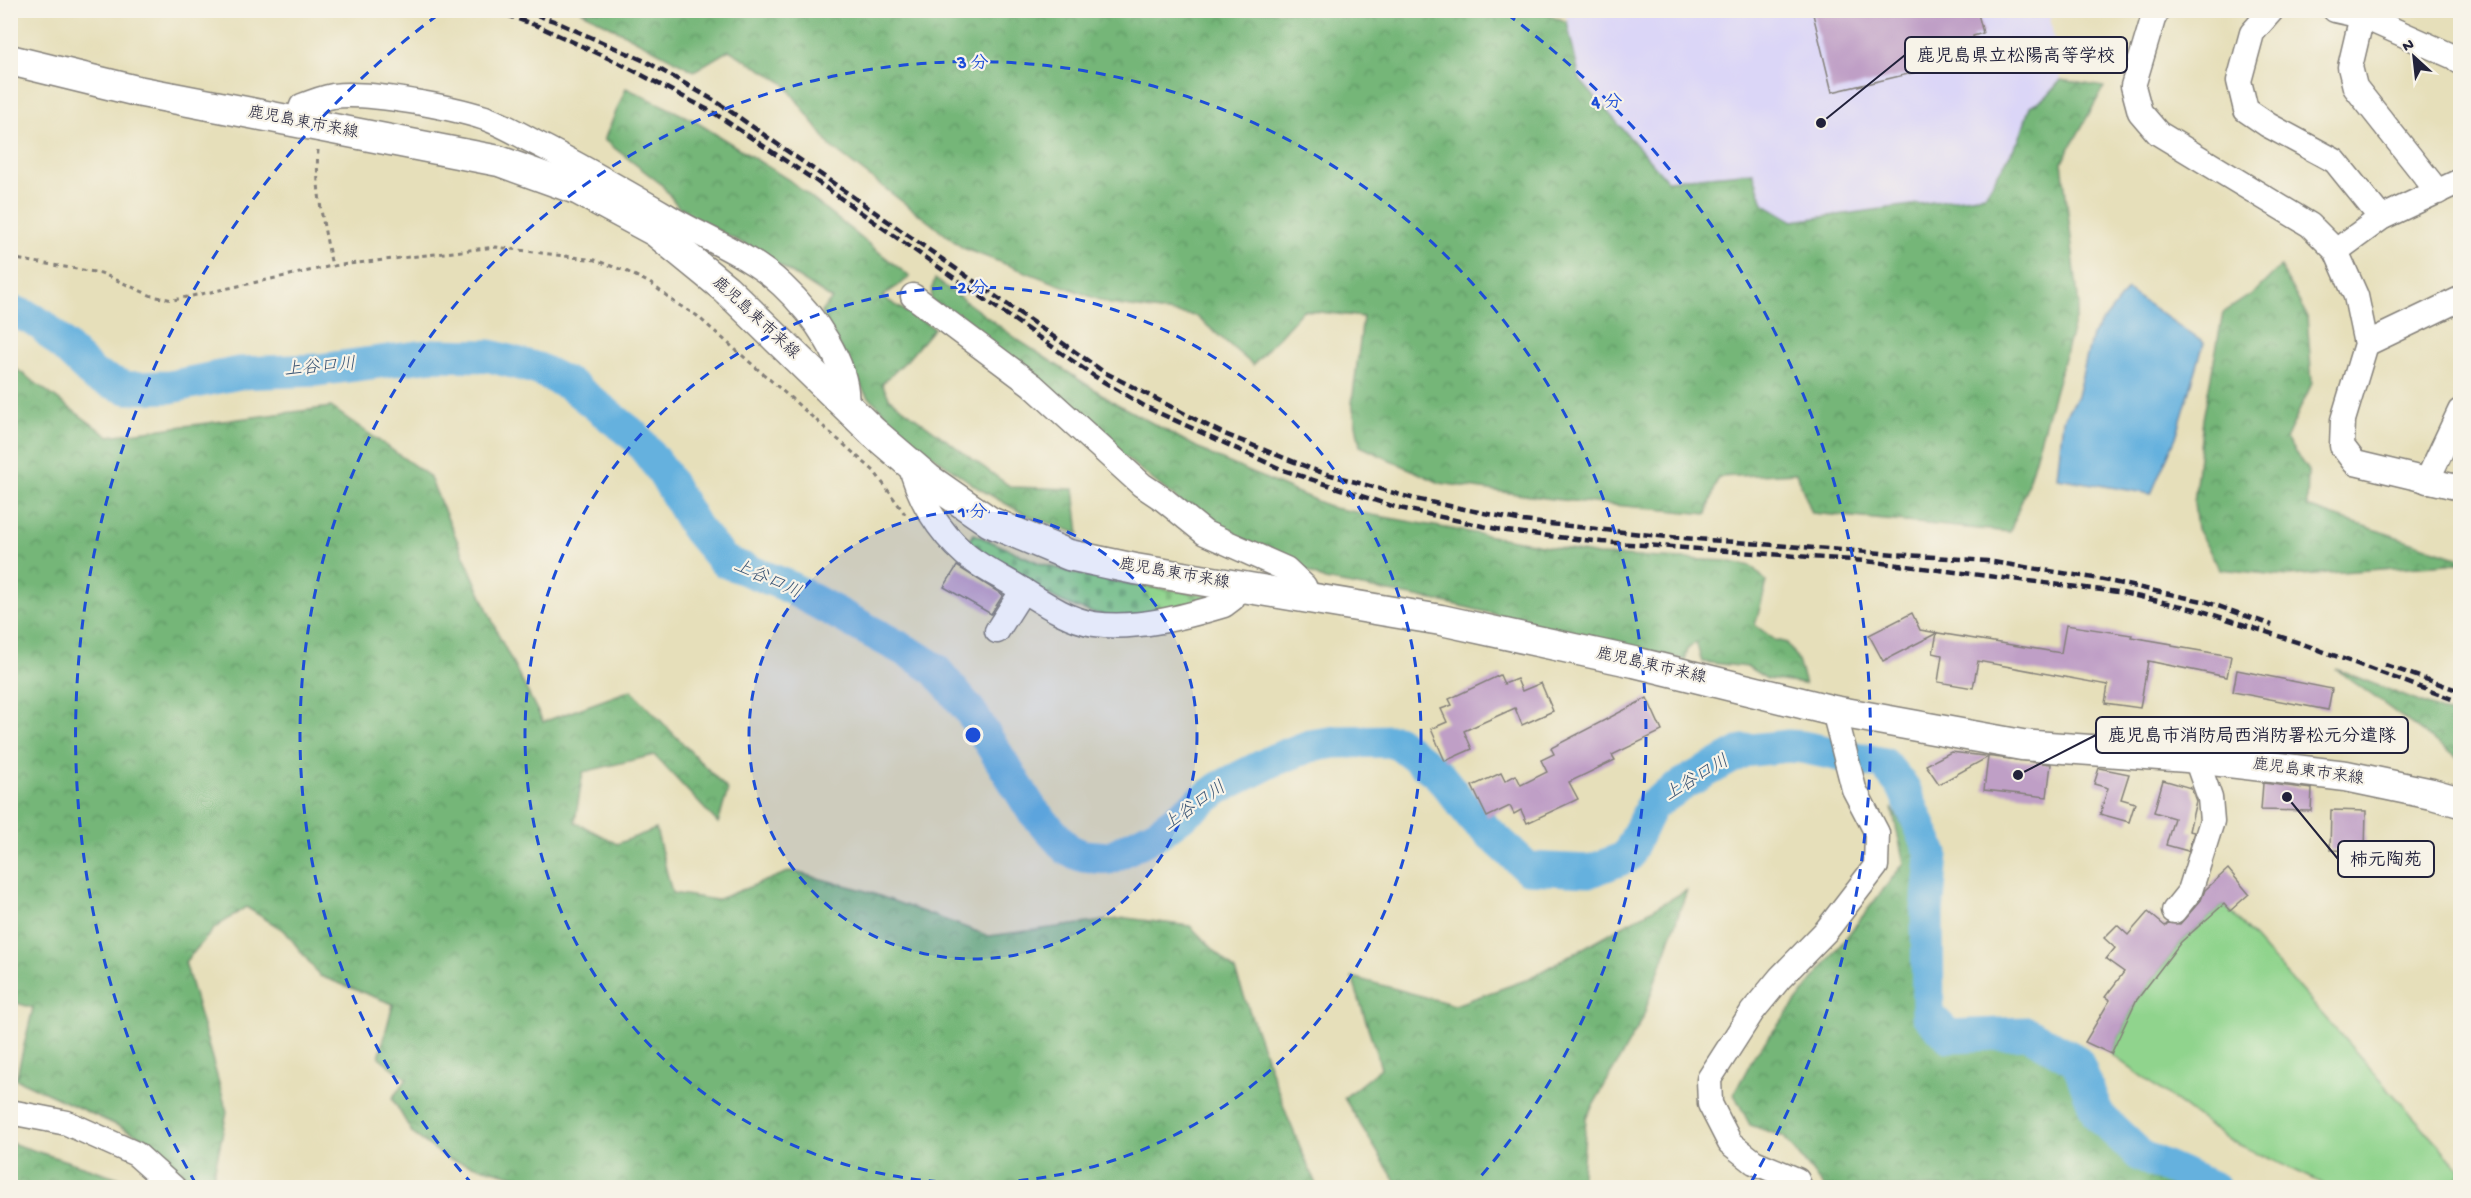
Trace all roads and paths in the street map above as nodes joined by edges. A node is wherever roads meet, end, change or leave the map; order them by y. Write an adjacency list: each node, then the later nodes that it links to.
1 (2158, 10): 11 (street)
2 (2271, 10): 10 (street)
3 (2335, 10): 4 (street)
4 (2362, 16): 6 (street); 9 (street)
5 (10, 60): 7 (main road, 鹿児島東市来線)
6 (2460, 62)
7 (309, 125): 13 (path); 17 (main road, 鹿児島東市来線); 17 (street)
8 (2460, 181): 9 (street)
9 (2438, 192): 10 (street)
10 (2381, 218): 11 (street)
11 (2336, 251): 16 (street)
12 (10, 258): 13 (path)
13 (332, 266): 22 (path)
14 (913, 296): 25 (street)
15 (2460, 298): 16 (street)
16 (2366, 344): 20 (street)
17 (846, 406): 19 (main road, 鹿児島東市来線)
18 (2460, 411): 20 (street)
19 (910, 464): 23 (main road, 鹿児島東市来線); 24 (street)
20 (2427, 481): 21 (street)
21 (2460, 488)
22 (906, 516)
23 (1238, 586): 24 (street); 25 (main road, 鹿児島東市来線)
24 (1023, 590): 26 (street)
25 (1309, 598): 27 (main road, 鹿児島東市来線)
26 (997, 631)
27 (1834, 711): 28 (main road, 鹿児島東市来線); 33 (street)
28 (2200, 759): 29 (main road, 鹿児島東市来線); 30 (street)
29 (2460, 802)
30 (2174, 911)
31 (10, 1112): 32 (street)
32 (174, 1188)
33 (1800, 1188)

